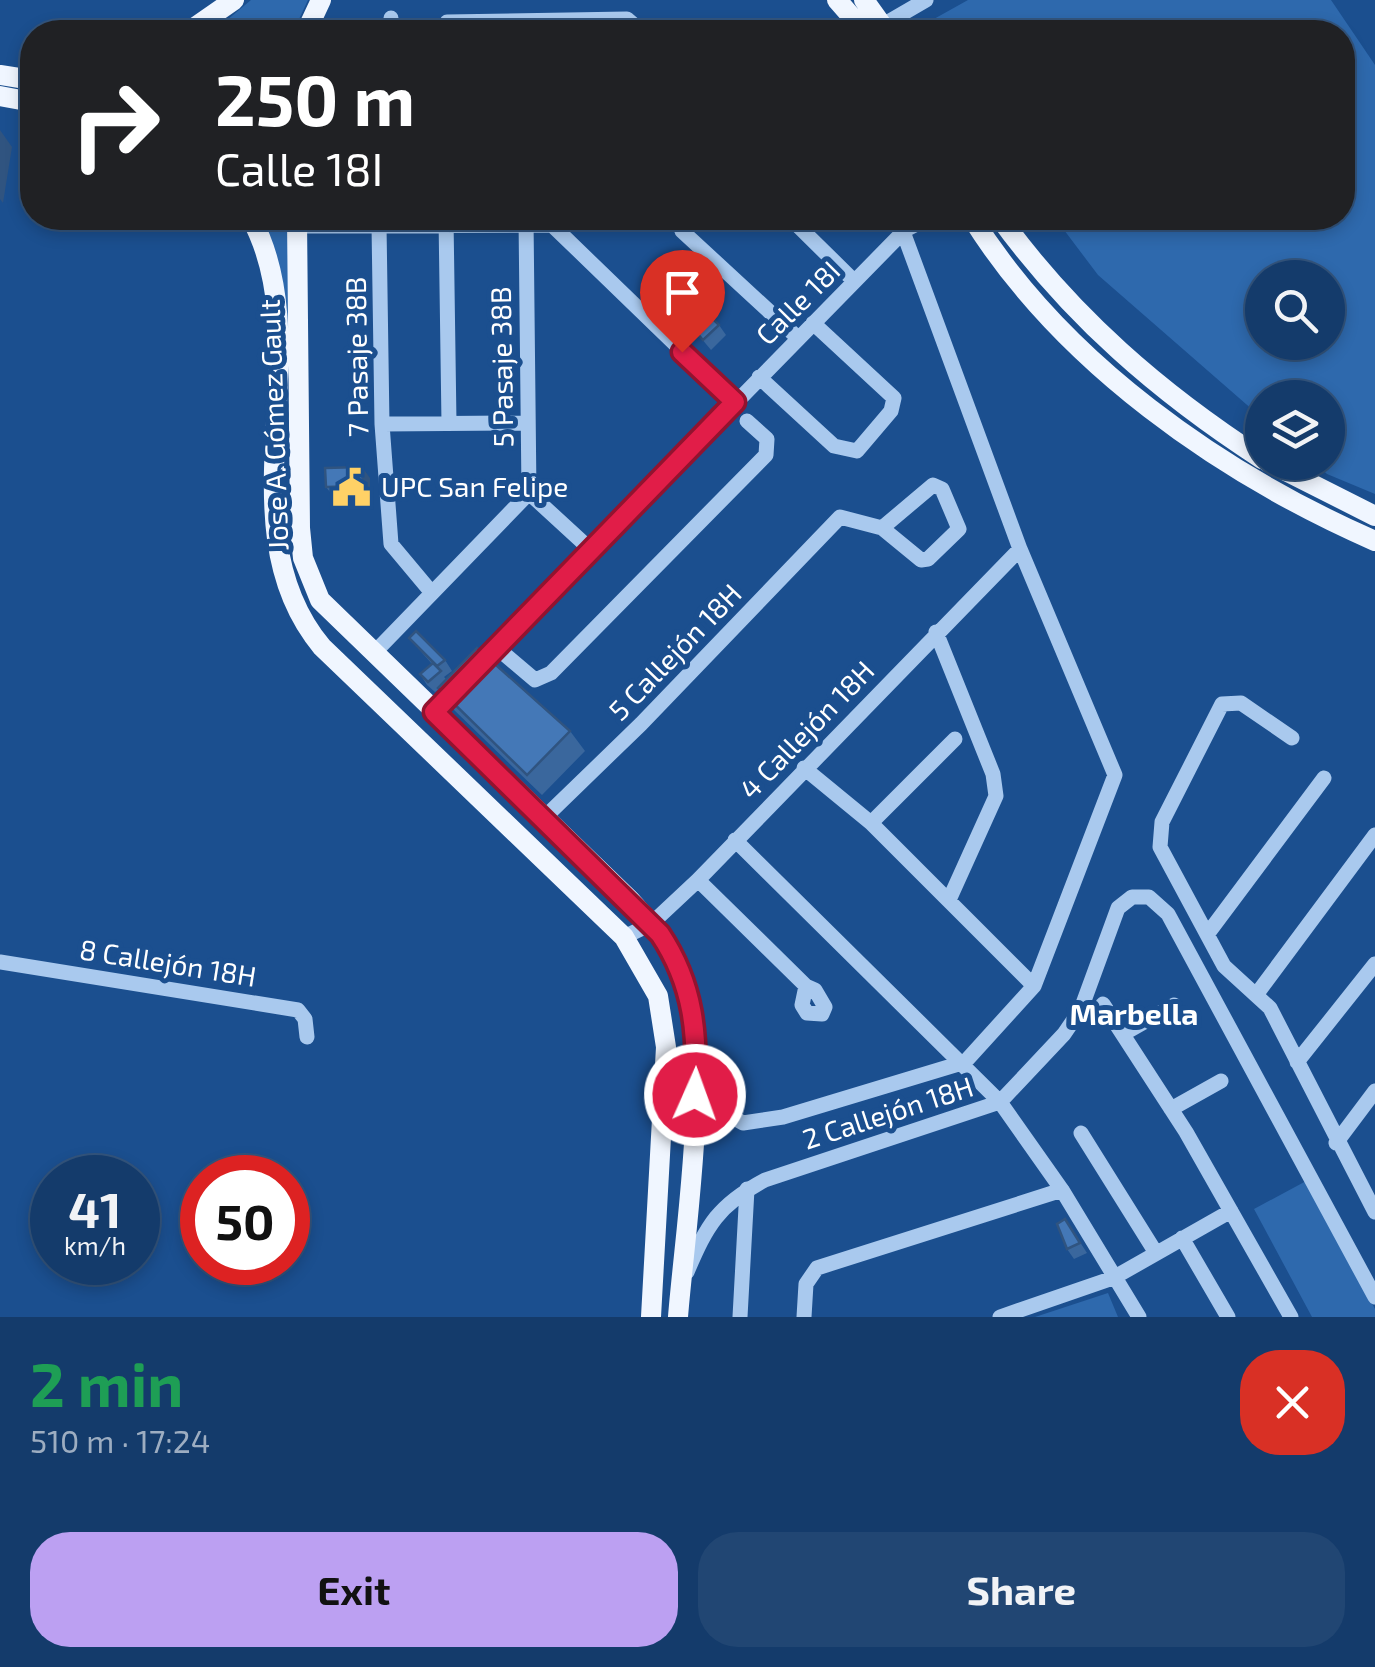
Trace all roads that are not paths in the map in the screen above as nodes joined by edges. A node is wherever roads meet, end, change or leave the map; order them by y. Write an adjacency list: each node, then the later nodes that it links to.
1 (234, 0): 4 (main road)
2 (837, 0): 5 (main road)
3 (926, 0): 6 (street)
4 (205, 20)
5 (864, 20)
6 (894, 20)
7 (255, 230): 53 (main road, Jose A. Gómez Gault)
8 (297, 230): 39 (main road, Jose A. Gómez Gault)
9 (389, 230): 27 (street, 7 Pasaje 38B)
10 (446, 230): 25 (street)
11 (526, 230): 26 (street, 5 Pasaje 38B)
12 (564, 230): 23 (street)
13 (687, 230): 21 (street)
14 (802, 230): 19 (street)
15 (897, 230): 19 (street, Calle 18I)
16 (904, 230): 35 (street)
17 (980, 230): 33 (main road)
18 (1010, 230): 28 (main road)
19 (854, 281): 20 (street, Calle 18I)
20 (814, 322): 21 (street, Calle 18I); 22 (street)
21 (798, 338): 22 (street, Calle 18I)
22 (760, 377): 23 (street, Calle 18I)
23 (735, 402): 34 (street, Calle 18I)
24 (747, 421): 38 (street)
25 (448, 423): 26 (street); 27 (street)
26 (528, 423): 30 (street, 5 Pasaje 38B)
27 (382, 424): 36 (street, 7 Pasaje 38B)
28 (1245, 447)
29 (1303, 480): 31 (main road)
30 (528, 493): 34 (street); 36 (street)
31 (1375, 516)
32 (882, 528): 32 (street); 45 (street, 5 Callejón 18H)
33 (1375, 541)
34 (590, 549): 38 (street, Calle 18I)
35 (1020, 549): 37 (street, 4 Callejón 18H); 57 (street, 2 Callejón 18H)
36 (432, 593): 39 (street)
37 (936, 632): 43 (street, 4 Callejón 18H); 50 (street)
38 (496, 647): 40 (street, Calle 18I)
39 (374, 654): 45 (main road, Jose A. Gómez Gault)
40 (459, 686)
41 (1292, 738): 52 (street)
42 (955, 739): 46 (street)
43 (804, 768): 46 (street); 48 (street, 4 Callejón 18H)
44 (1324, 778): 52 (street)
45 (544, 818): 51 (main road, Jose A. Gómez Gault)
46 (871, 824): 50 (street)
47 (1375, 836): 58 (street)
48 (735, 840): 49 (street, 4 Callejón 18H); 63 (street)
49 (698, 880): 51 (street, 4 Callejón 18H); 56 (street)
50 (950, 900): 57 (street)
51 (651, 924): 53 (street, 4 Callejón 18H); 65 (main road, Jose A. Gómez Gault)
52 (1209, 932): 58 (street)
53 (624, 937): 81 (main road, Jose A. Gómez Gault)
54 (0, 962): 62 (street, 8 Callejón 18H)
55 (1375, 964): 64 (street)
56 (806, 986)
57 (1034, 986): 63 (street, 2 Callejón 18H)
58 (1256, 996): 64 (street)
59 (1104, 1004): 61 (street)
60 (1174, 1005): 61 (street)
61 (1123, 1034): 69 (street)
62 (307, 1037)
63 (966, 1062): 65 (street, 2 Callejón 18H); 68 (street)
64 (1297, 1062): 71 (street)
65 (696, 1081): 79 (main road, Jose A. Gómez Gault)
66 (1222, 1081): 69 (street)
67 (1375, 1091): 71 (street)
68 (1000, 1102): 72 (street, 2 Callejón 18H); 73 (street); 80 (street, 2 Callejón 18H)
69 (1171, 1109): 74 (street)
70 (1080, 1133): 77 (street)
71 (1336, 1143): 75 (street)
72 (747, 1189): 79 (street, 2 Callejón 18H); 83 (street)
73 (1062, 1190): 78 (street); 84 (street)
74 (1231, 1211): 76 (street); 88 (street)
75 (1375, 1212)
76 (1182, 1238): 77 (street); 87 (street)
77 (1156, 1253): 78 (street)
78 (1113, 1278): 85 (street); 86 (street)
79 (680, 1290): 82 (main road, Jose A. Gómez Gault)
80 (1375, 1297)
81 (651, 1317)
82 (678, 1317)
83 (740, 1317)
84 (804, 1317)
85 (1000, 1317)
86 (1139, 1317)
87 (1228, 1317)
88 (1291, 1317)

